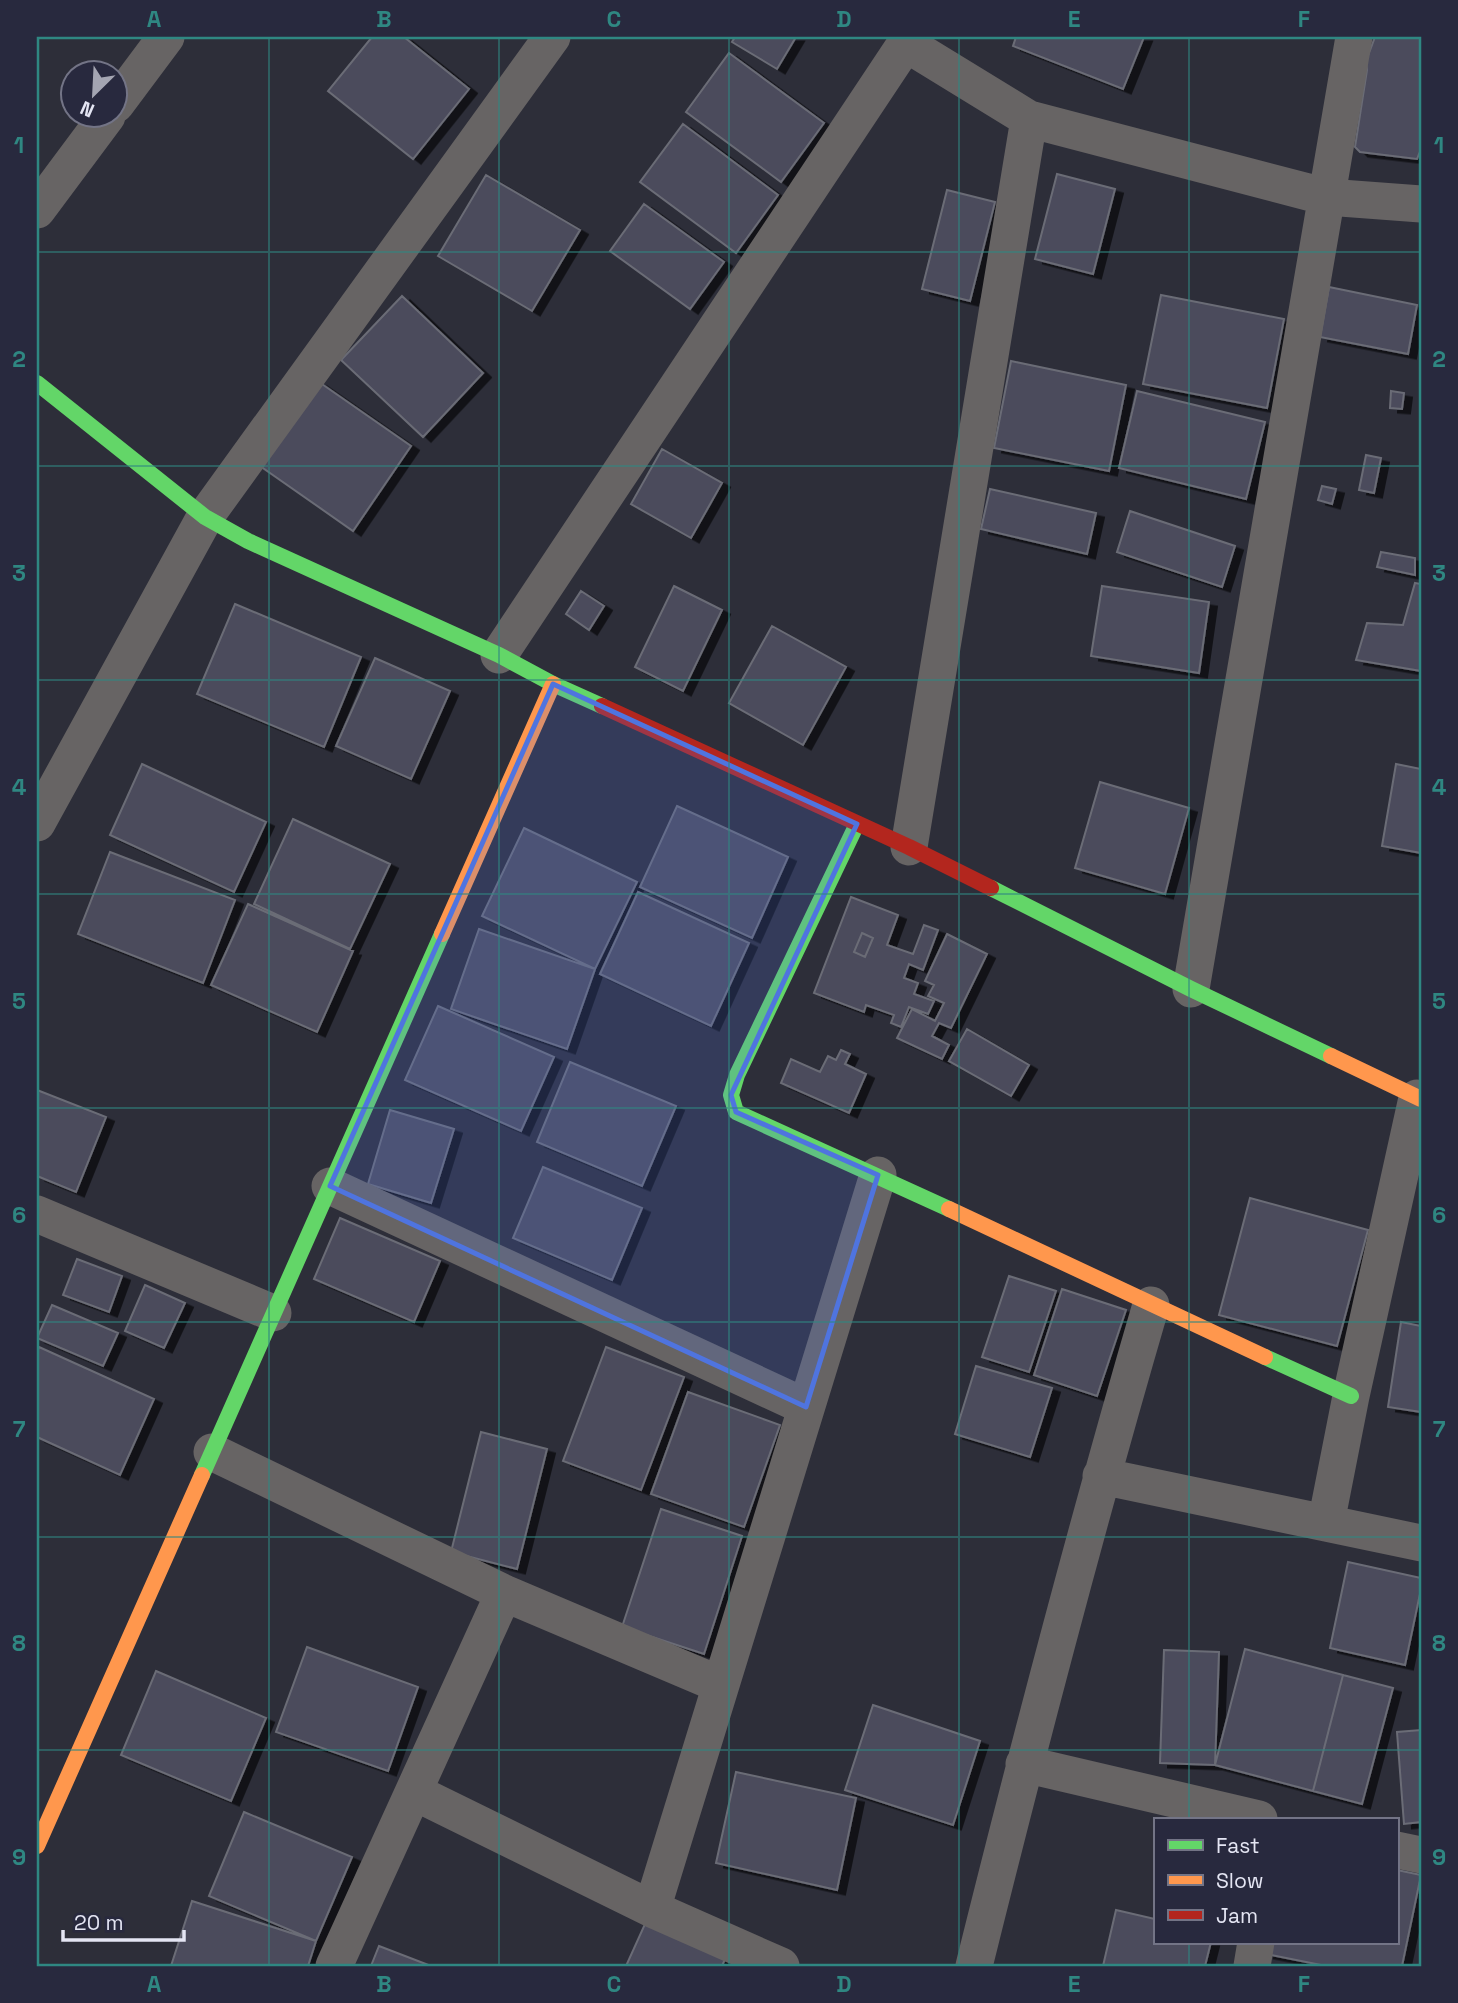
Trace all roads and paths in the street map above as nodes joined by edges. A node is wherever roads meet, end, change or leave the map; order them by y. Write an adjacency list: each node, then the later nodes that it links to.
1 (166, 37): 5 (street)
2 (552, 37): 12 (street)
3 (1354, 37): 8 (street)
4 (908, 40): 6 (street); 13 (street)
5 (130, 85)
6 (1029, 119): 8 (street); 17 (street)
7 (97, 130): 10 (street)
8 (1327, 197): 9 (street); 18 (street)
9 (1421, 204)
10 (37, 210)
11 (37, 383): 12 (street)
12 (205, 517): 13 (street); 15 (street)
13 (499, 654): 14 (street)
14 (553, 684): 16 (street); 21 (street)
15 (37, 823)
16 (857, 824): 17 (street); 20 (street)
17 (909, 847): 18 (street)
18 (1191, 989): 19 (street)
19 (1419, 1099): 25 (street)
20 (878, 1175): 23 (street); 26 (street)
21 (330, 1186): 24 (street); 26 (street)
22 (37, 1214): 24 (street)
23 (1151, 1305): 25 (street); 28 (street)
24 (274, 1314): 27 (street)
25 (1351, 1396): 29 (street)
26 (806, 1407): 32 (street)
27 (212, 1452): 31 (street); 36 (street)
28 (1101, 1476): 29 (street); 33 (street)
29 (1326, 1523): 30 (street)
30 (1421, 1543)
31 (505, 1593): 32 (street); 34 (street)
32 (721, 1685): 39 (street)
33 (1024, 1764): 35 (street); 43 (street)
34 (414, 1792): 39 (street); 41 (street)
35 (1255, 1818)
36 (37, 1846)
37 (1398, 1850): 38 (street)
38 (1421, 1855)
39 (652, 1909): 42 (street)
40 (1256, 1944): 44 (street)
41 (334, 1966)
42 (781, 1966)
43 (974, 1966)
44 (1252, 1966)

